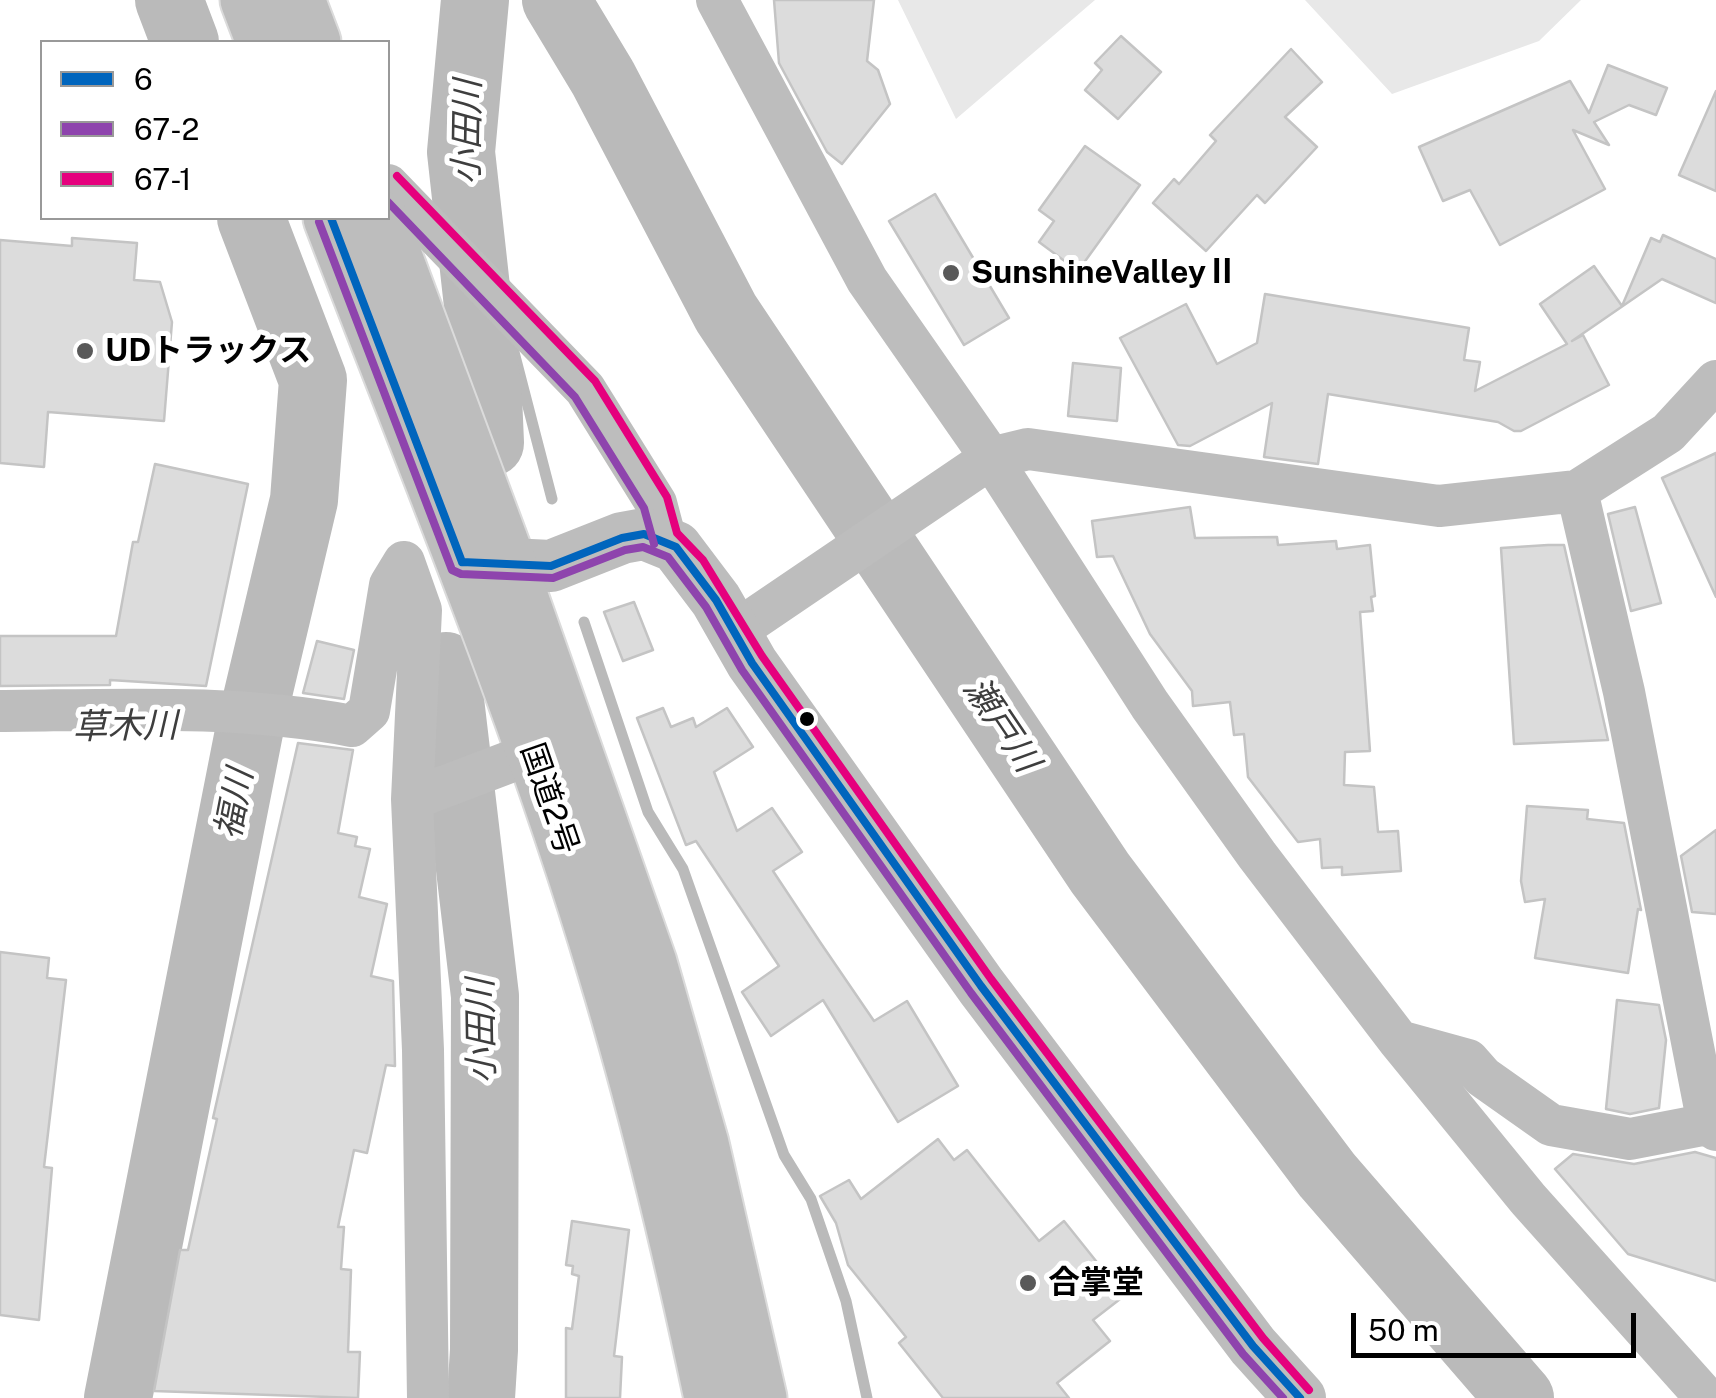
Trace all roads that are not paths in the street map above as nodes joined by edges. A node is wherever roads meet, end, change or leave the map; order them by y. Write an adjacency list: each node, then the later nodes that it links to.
1 (248, 0): 4 (highway)
2 (297, 0): 5 (highway)
3 (718, 0): 10 (street)
4 (263, 40)
5 (312, 40)
6 (390, 190): 8 (street)
7 (332, 220): 14 (highway, 国道2号)
8 (404, 222): 12 (street); 14 (highway, 国道2号)
9 (1716, 381): 11 (street)
10 (984, 463): 11 (street); 15 (street); 19 (street)
11 (1577, 491): 20 (street)
12 (666, 541): 14 (street); 15 (street)
13 (404, 562): 14 (street); 16 (street); 18 (street)
14 (485, 563): 17 (highway, 国道2号)
15 (750, 622): 24 (street)
16 (0, 711)
17 (552, 745): 18 (street); 22 (highway, 国道2号); 23 (highway, 国道2号)
18 (421, 796): 21 (street)
19 (1398, 1041): 20 (street); 25 (street)
20 (1712, 1127)
21 (428, 1398)
22 (712, 1398)
23 (759, 1398)
24 (1300, 1398)
25 (1706, 1398)

